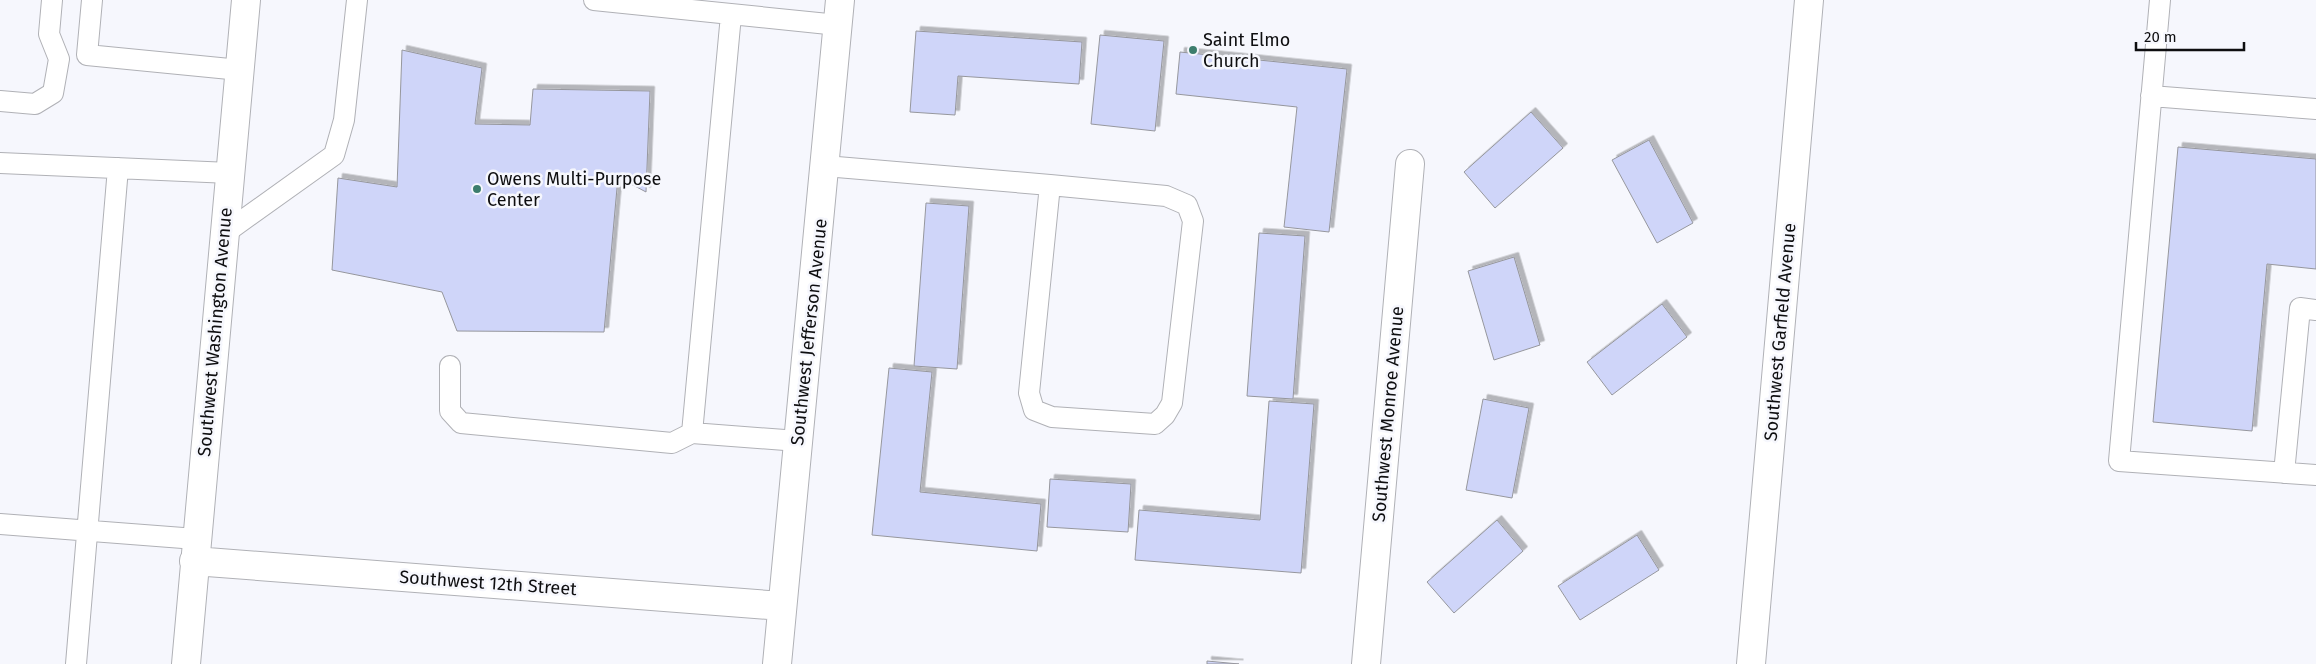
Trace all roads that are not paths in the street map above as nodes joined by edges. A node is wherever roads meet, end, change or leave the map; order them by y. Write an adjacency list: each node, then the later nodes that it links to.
1 (52, 0): 11 (lane)
2 (92, 0): 10 (lane)
3 (246, 0): 12 (street, Southwest Washington Avenue)
4 (357, 0): 22 (lane)
5 (594, 0): 9 (lane)
6 (1809, 0): 37 (street, Southwest Garfield Avenue)
7 (2160, 0): 13 (lane)
8 (839, 13): 9 (lane); 18 (street, Southwest Jefferson Avenue)
9 (732, 14): 25 (lane)
10 (87, 55): 11 (lane); 12 (lane)
11 (59, 59): 14 (lane)
12 (240, 70): 20 (street, Southwest Washington Avenue)
13 (2151, 96): 15 (lane); 27 (lane)
14 (0, 101)
15 (2316, 109)
16 (0, 163): 19 (lane)
17 (1410, 164): 36 (street, Southwest Monroe Avenue)
18 (826, 166): 21 (lane); 26 (street, Southwest Jefferson Avenue)
19 (118, 168): 20 (lane); 30 (lane)
20 (230, 173): 22 (street, Southwest Washington Avenue)
21 (1050, 185): 21 (lane)
22 (225, 233): 31 (street, Southwest Washington Avenue)
23 (2316, 310): 27 (lane)
24 (450, 366): 25 (lane)
25 (692, 433): 26 (lane)
26 (798, 441): 32 (street, Southwest Jefferson Avenue)
27 (2284, 473): 28 (lane)
28 (2316, 475)
29 (0, 524): 30 (lane)
30 (88, 531): 31 (lane); 33 (lane)
31 (195, 550): 32 (street, Southwest 12th Street); 34 (street, Southwest Washington Avenue)
32 (782, 606): 35 (street, Southwest Jefferson Avenue)
33 (76, 664)
34 (186, 664)
35 (777, 664)
36 (1366, 664)
37 (1750, 664)

